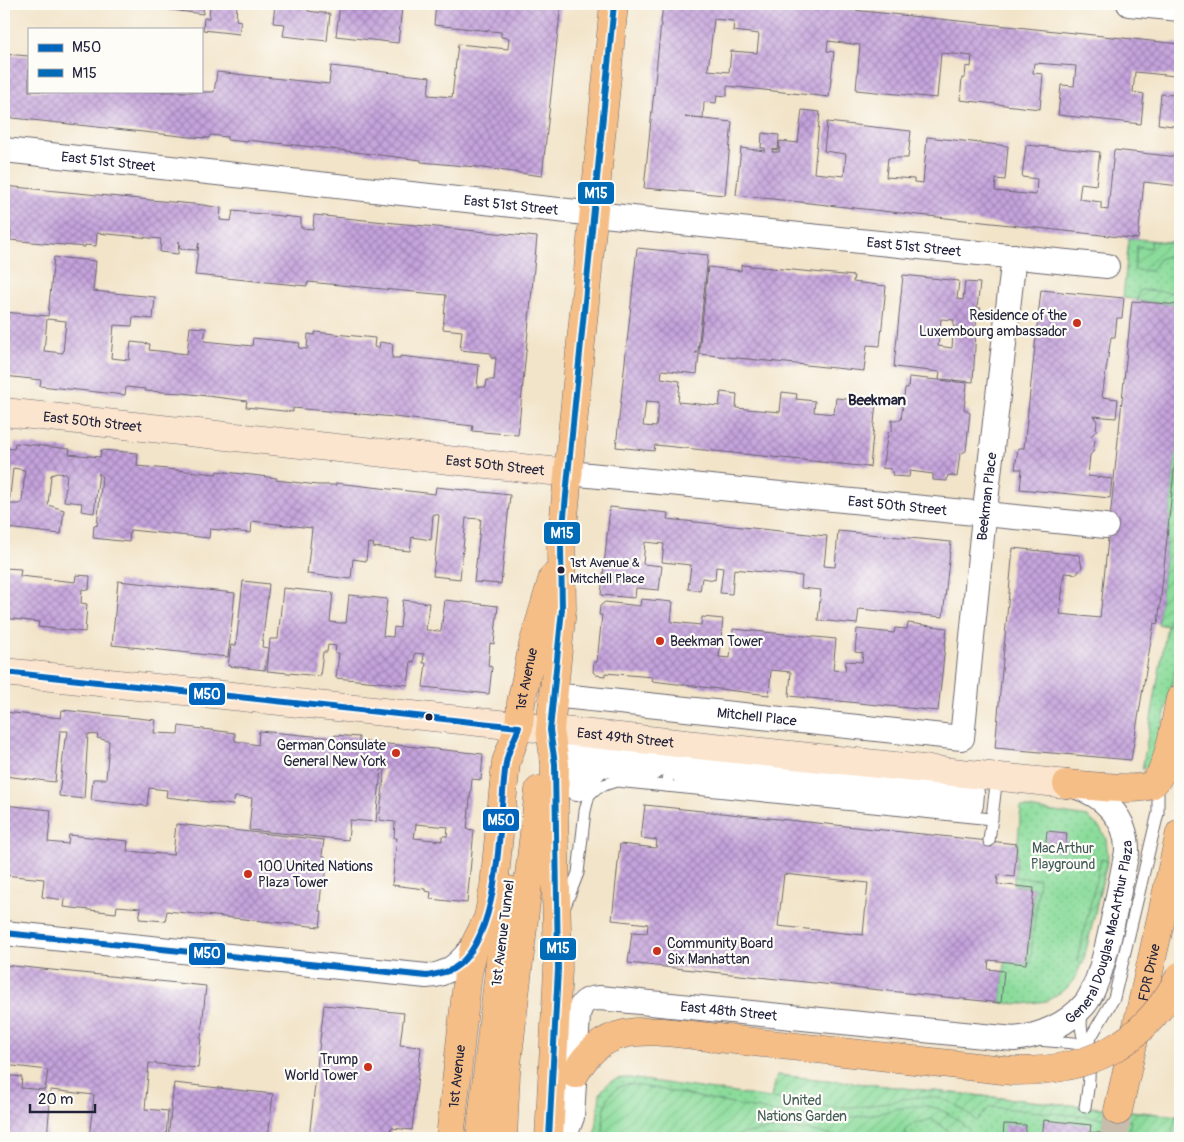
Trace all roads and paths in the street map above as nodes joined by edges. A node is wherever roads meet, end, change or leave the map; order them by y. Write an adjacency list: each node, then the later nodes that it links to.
1 (614, 4): 5 (main road, 1st Avenue)
2 (1129, 4): 3 (street)
3 (1180, 9)
4 (4, 150): 5 (street, East 51st Street)
5 (592, 214): 6 (street, East 51st Street); 9 (main road, 1st Avenue)
6 (1014, 256): 7 (street, East 51st Street); 10 (street, Beekman Place)
7 (1107, 266)
8 (4, 412): 9 (main road, East 50th Street)
9 (569, 473): 10 (street, East 50th Street); 12 (main road, 1st Avenue)
10 (984, 514): 11 (street, East 50th Street); 18 (street, Beekman Place)
11 (1106, 526)
12 (561, 547): 14 (main road, 1st Avenue); 16 (main road, 1st Avenue)
13 (4, 672): 16 (main road, East 49th Street)
14 (553, 695): 17 (main road, 1st Avenue); 18 (street, Mitchell Place)
15 (1180, 699): 22 (main road)
16 (519, 727): 17 (main road, East 49th Street); 29 (main road, 1st Avenue); 38 (main road, 1st Avenue Tunnel)
17 (550, 730): 19 (main road, East 49th Street); 27 (main road, 1st Avenue); 39 (main road, 1st Avenue Tunnel)
18 (962, 738)
19 (678, 752): 19 (street); 20 (main road, East 49th Street); 23 (lane)
20 (997, 777): 21 (main road, East 49th Street); 24 (lane)
21 (1067, 784): 22 (main road); 31 (street, General Douglas MacArthur Plaza)
22 (1152, 784): 33 (lane)
23 (667, 786): 24 (lane); 27 (lane)
24 (992, 819): 26 (lane)
25 (1180, 833): 36 (main road, FDR Drive)
26 (989, 841)
27 (557, 926): 40 (main road, 1st Avenue)
28 (4, 933): 29 (street)
29 (475, 944): 37 (main road, 1st Avenue)
30 (1180, 976): 34 (main road, bridge)
31 (1085, 1004): 32 (street, General Douglas MacArthur Plaza); 33 (lane)
32 (1014, 1039): 33 (lane); 34 (street, East 48th Street)
33 (1085, 1047): 35 (lane)
34 (575, 1074): 41 (street, East 48th Street)
35 (1086, 1107)
36 (1118, 1110)
37 (450, 1138)
38 (480, 1138)
39 (503, 1138)
40 (549, 1138)
41 (564, 1138)

